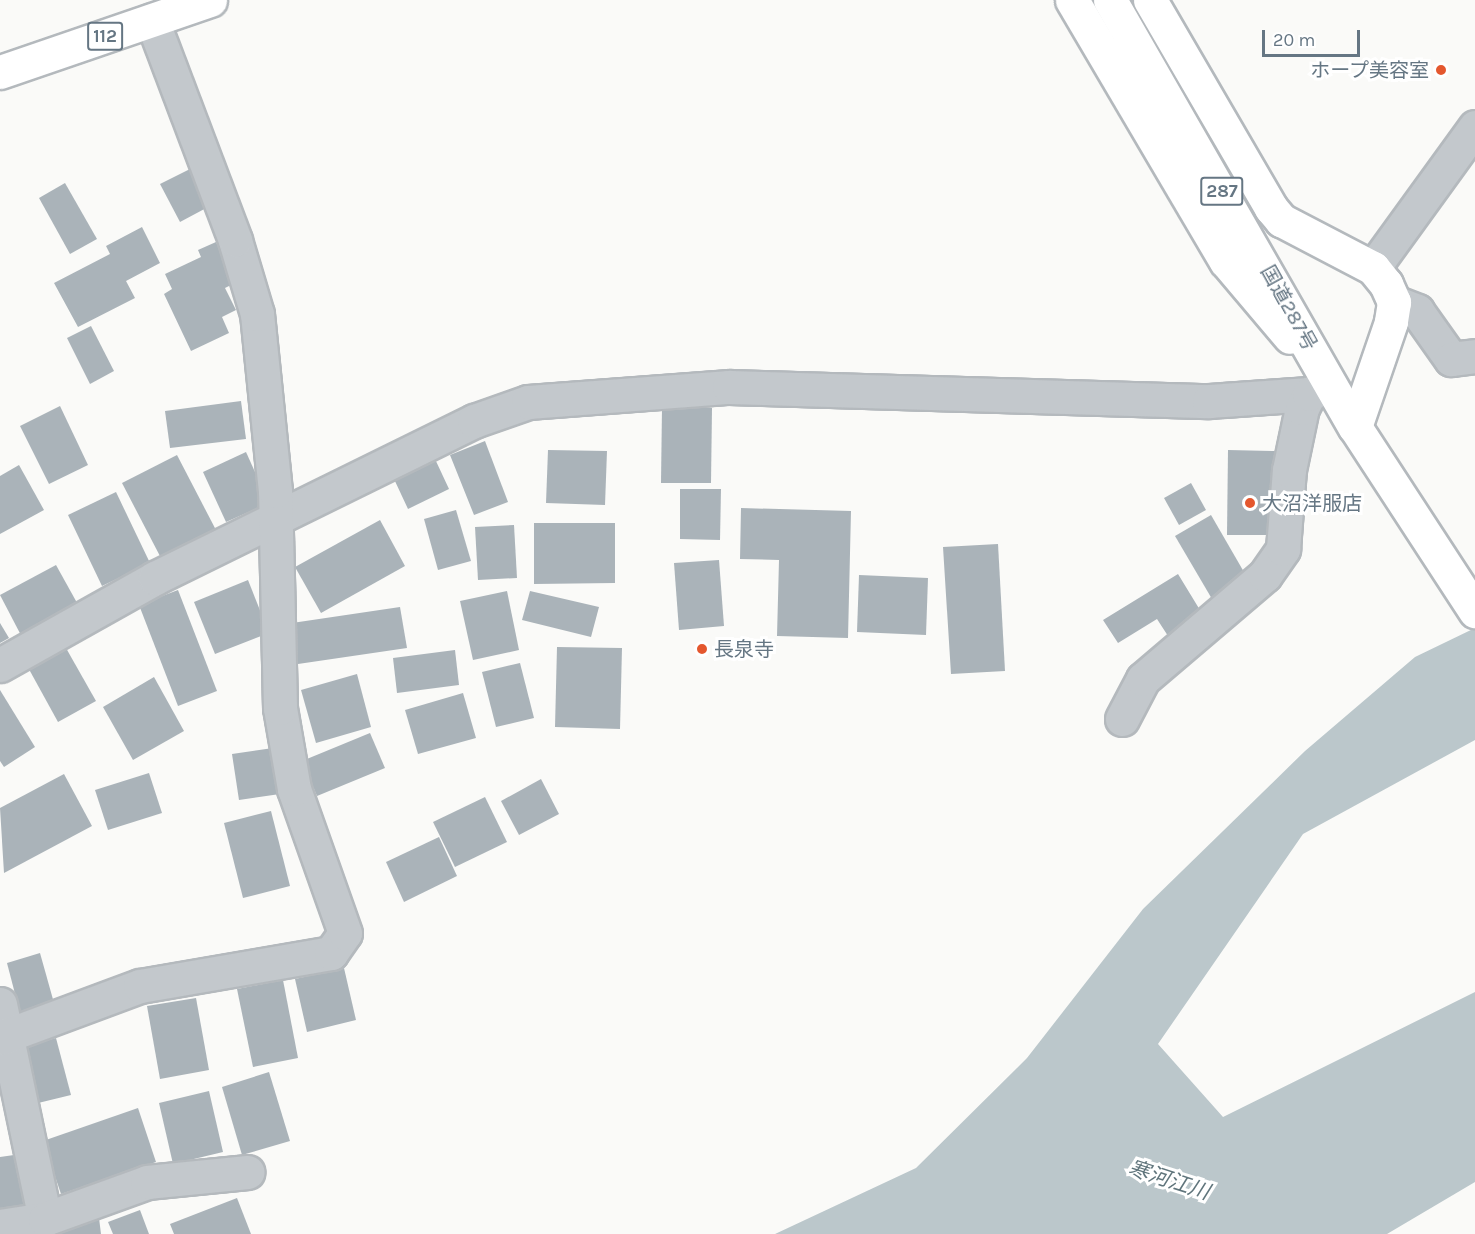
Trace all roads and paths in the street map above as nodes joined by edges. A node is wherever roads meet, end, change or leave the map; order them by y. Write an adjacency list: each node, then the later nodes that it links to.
1 (210, 0): 5 (highway, 112)
2 (1072, 0): 11 (highway, 287)
3 (1110, 0): 11 (highway, 国道287号 / 287)
4 (1150, 0): 8 (highway, 287)
5 (152, 20): 6 (highway, 112); 13 (street)
6 (0, 72)
7 (1475, 127): 8 (street)
8 (1373, 268): 9 (highway)
9 (1394, 302): 10 (street); 12 (highway)
10 (1475, 356)
11 (1319, 389): 12 (highway, 国道287号 / 287); 13 (street); 16 (street)
12 (1355, 427): 14 (highway, 国道287号 / 287)
13 (272, 523): 15 (street); 17 (street)
14 (1475, 611)
15 (0, 665)
16 (1122, 719)
17 (2, 1026): 19 (street)
18 (248, 1172): 19 (street)
19 (45, 1219): 20 (street)
20 (0, 1226)

